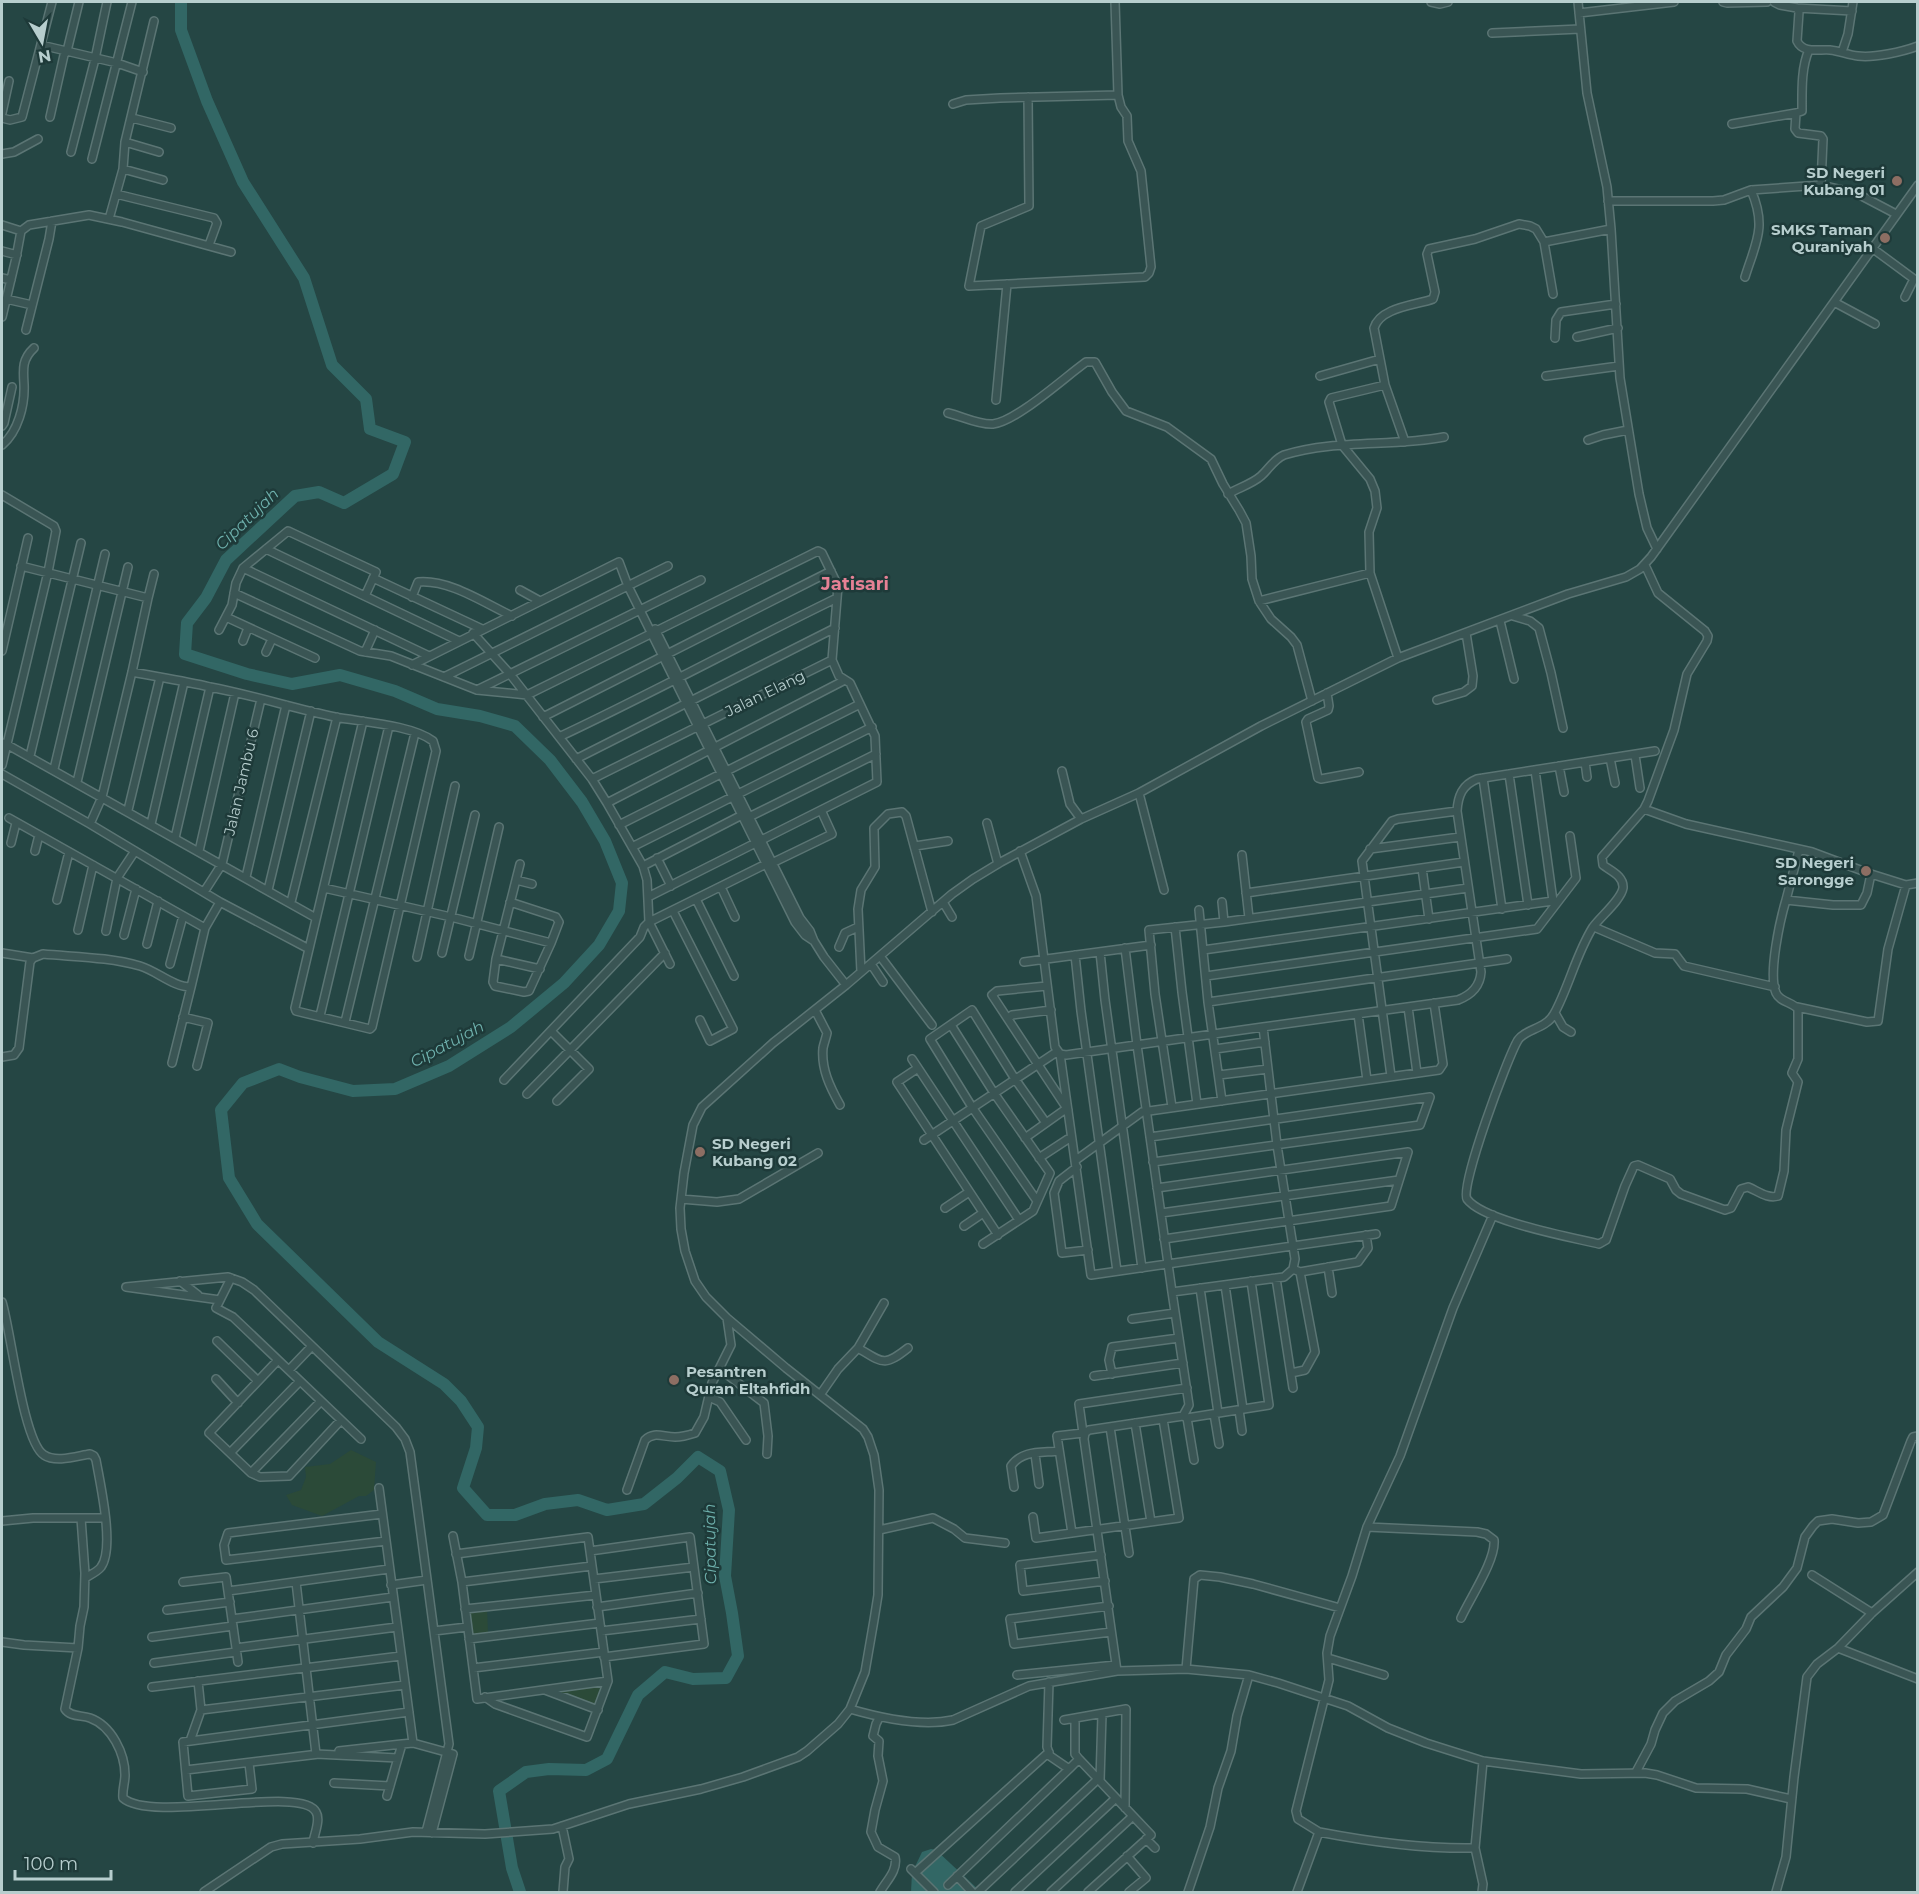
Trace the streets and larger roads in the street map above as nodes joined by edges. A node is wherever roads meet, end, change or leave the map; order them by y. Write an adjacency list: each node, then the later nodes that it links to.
1 (52, 2): 20 (street)
2 (79, 2): 23 (street)
3 (107, 2): 25 (street)
4 (132, 2): 26 (street)
5 (1115, 2): 29 (street)
6 (1431, 2): 7 (street)
7 (1448, 2)
8 (1578, 2): 16 (street)
9 (1674, 2): 16 (street)
10 (1723, 2): 11 (street)
11 (1767, 2)
12 (1774, 2): 14 (street)
13 (1853, 2): 15 (street)
14 (1797, 8): 15 (street); 22 (street)
15 (1852, 11): 24 (street)
16 (1579, 13): 18 (street)
17 (154, 21): 27 (street)
18 (1580, 29): 19 (street); 51 (street)
19 (1492, 33)
20 (41, 45): 23 (street); 35 (street)
21 (1917, 46): 24 (street)
22 (1809, 50): 24 (street); 33 (street)
23 (67, 51): 25 (street); 34 (street)
24 (1842, 52)
25 (95, 59): 26 (street); 41 (street)
26 (117, 63): 27 (street); 44 (street)
27 (143, 72): 36 (street)
28 (9, 81): 32 (street)
29 (1118, 95): 30 (street); 67 (street)
30 (1028, 97): 31 (street); 67 (street)
31 (953, 105)
32 (2, 113)
33 (1796, 113): 37 (street); 47 (street)
34 (50, 117)
35 (2, 118)
36 (132, 118): 38 (street); 40 (street)
37 (1732, 124)
38 (171, 128)
39 (38, 139): 43 (street)
40 (125, 142): 42 (street); 45 (street)
41 (71, 152)
42 (159, 152)
43 (2, 154)
44 (92, 159)
45 (123, 169): 46 (street); 50 (street)
46 (163, 180)
47 (1821, 185): 49 (street); 52 (street)
48 (1917, 185): 52 (street)
49 (1751, 190): 51 (street); 64 (street)
50 (116, 194): 53 (street); 59 (street)
51 (1608, 201): 56 (street)
52 (1896, 214): 60 (street)
53 (109, 219): 54 (street); 59 (street)
54 (52, 221): 57 (street); 73 (street)
55 (2, 223): 57 (street)
56 (1611, 229): 58 (street); 72 (street)
57 (21, 231): 63 (street)
58 (1544, 242): 68 (street); 81 (street)
59 (209, 245): 62 (street)
60 (1872, 248): 69 (street); 71 (street)
61 (2, 251): 63 (street)
62 (231, 252)
63 (17, 255): 66 (street)
64 (1745, 277)
65 (2, 278): 66 (street)
66 (11, 280): 70 (street)
67 (1007, 284): 87 (street)
68 (1553, 294)
69 (1905, 297)
70 (4, 302): 73 (street); 74 (street)
71 (1834, 302): 75 (street); 101 (street)
72 (1617, 304): 76 (street); 79 (street)
73 (32, 305): 77 (street)
74 (2, 317)
75 (1875, 324)
76 (1618, 328): 78 (street); 82 (street)
77 (26, 330)
78 (1577, 337)
79 (1555, 338)
80 (34, 348): 94 (street)
81 (1380, 359): 83 (street); 85 (street)
82 (1619, 366): 84 (street); 90 (street)
83 (1320, 376)
84 (1546, 376)
85 (1385, 385): 93 (street); 95 (street)
86 (12, 387): 89 (street)
87 (996, 400)
88 (948, 413): 96 (street)
89 (2, 426)
90 (1628, 430): 92 (street); 101 (street)
91 (1444, 437): 93 (street)
92 (1588, 440)
93 (1405, 442): 95 (street)
94 (2, 445)
95 (1342, 445): 96 (street); 110 (street)
96 (1228, 494): 124 (street)
97 (2, 495): 109 (street)
98 (28, 538): 104 (street)
99 (81, 543): 112 (street)
100 (266, 549): 107 (street); 113 (street); 120 (street)
101 (1657, 549): 103 (street)
102 (105, 554): 115 (street)
103 (1645, 565): 128 (street); 211 (street)
104 (21, 566): 109 (street); 142 (street)
105 (668, 566): 116 (street)
106 (128, 567): 118 (street)
107 (243, 568): 119 (street); 135 (street)
108 (831, 571): 123 (street); 136 (street); 146 (street)
109 (48, 572): 112 (street); 181 (street)
110 (1370, 573): 124 (street); 149 (street)
111 (154, 574): 122 (street)
112 (73, 578): 115 (street); 186 (street)
113 (373, 578): 120 (street); 121 (street)
114 (701, 580): 126 (street)
115 (97, 585): 118 (street); 192 (street)
116 (630, 585): 125 (street); 126 (street); 145 (street)
117 (520, 590): 125 (street)
118 (122, 591): 122 (street); 202 (street)
119 (234, 593): 129 (street); 144 (street)
120 (364, 596): 140 (street)
121 (412, 597): 127 (street); 133 (street)
122 (148, 598): 152 (street)
123 (837, 598): 132 (street); 156 (street)
124 (1259, 600): 167 (street)
125 (540, 602): 127 (street)
126 (642, 608): 136 (street); 153 (street)
127 (512, 616): 133 (street)
128 (1513, 616): 130 (street); 178 (street)
129 (225, 617): 131 (street); 134 (street)
130 (1500, 621): 138 (street); 157 (street)
131 (248, 628): 139 (street); 141 (street)
132 (835, 628): 150 (street); 168 (street)
133 (482, 629): 137 (street)
134 (219, 630)
135 (375, 630): 144 (street); 147 (street)
136 (654, 632): 146 (street); 164 (street)
137 (473, 633): 140 (street); 145 (street)
138 (1466, 633): 149 (street); 166 (street)
139 (272, 639): 143 (street); 148 (street)
140 (459, 640): 147 (street)
141 (243, 641)
142 (2, 651)
143 (266, 652)
144 (365, 652): 151 (street)
145 (492, 654): 153 (street); 155 (street)
146 (665, 655): 156 (street); 173 (street)
147 (429, 656): 151 (street)
148 (315, 658)
149 (1398, 658): 163 (street)
150 (832, 660): 158 (street); 175 (street, Jalan Elang)
151 (412, 665): 155 (street)
152 (132, 672): 154 (street); 209 (street)
153 (510, 674): 161 (street); 164 (street)
154 (160, 677): 159 (street); 212 (street)
155 (444, 677): 161 (street)
156 (677, 679): 168 (street); 180 (street)
157 (1514, 679)
158 (845, 680): 169 (street); 182 (street)
159 (184, 682): 160 (street); 220 (street)
160 (210, 687): 162 (street); 226 (street)
161 (477, 690): 164 (street)
162 (235, 693): 165 (street); 236 (street)
163 (1327, 693): 167 (street); 196 (street)
164 (527, 695): 173 (street)
165 (261, 699): 170 (street); 242 (street, Jalan Jambu 6)
166 (1437, 700)
167 (1312, 701): 207 (street)
168 (689, 702): 175 (street); 188 (street)
169 (860, 704): 177 (street); 195 (street)
170 (286, 705): 171 (street); 251 (street)
171 (311, 711): 172 (street); 262 (street)
172 (337, 717): 174 (street); 275 (street)
173 (543, 717): 180 (street)
174 (363, 721): 176 (street); 259 (street)
175 (700, 725): 182 (street); 201 (street, Jalan Elang)
176 (389, 726): 179 (street); 266 (street)
177 (872, 727): 184 (street); 208 (street)
178 (1563, 728)
179 (415, 733): 271 (street); 280 (street)
180 (559, 737): 188 (street)
181 (4, 743): 186 (street); 190 (street)
182 (712, 749): 195 (street); 210 (street)
183 (1655, 751): 185 (street)
184 (876, 754): 213 (street); 216 (street)
185 (1635, 754): 187 (street); 205 (street)
186 (30, 756): 192 (street)
187 (1610, 758): 189 (street); 203 (street)
188 (576, 759): 201 (street)
189 (1585, 762): 191 (street); 199 (street)
190 (2, 765)
191 (1559, 766): 193 (street); 206 (street)
192 (54, 769): 202 (street)
193 (1535, 770): 198 (street); 281 (street)
194 (1062, 771): 217 (street)
195 (724, 772): 208 (street); 221 (street)
196 (1359, 772)
197 (2, 774): 219 (street)
198 (1509, 774): 200 (street); 281 (street)
199 (1587, 777)
200 (1484, 778): 214 (street); 282 (street)
201 (592, 779): 210 (street)
202 (77, 782): 209 (street)
203 (1615, 783)
204 (455, 786): 285 (street)
205 (1640, 788)
206 (1564, 792)
207 (1139, 793): 217 (street); 263 (street)
208 (735, 796): 216 (street); 231 (street)
209 (102, 797): 212 (street); 219 (street)
210 (607, 803): 221 (street)
211 (1644, 809): 233 (street); 302 (street)
212 (128, 810): 220 (street)
213 (821, 810): 228 (street); 244 (street)
214 (1457, 811): 225 (street); 232 (street)
215 (475, 815): 290 (street)
216 (745, 817): 228 (street); 240 (street)
217 (1082, 819): 237 (street)
218 (987, 823): 245 (street)
219 (90, 824): 235 (street)
220 (151, 824): 226 (street)
221 (619, 825): 231 (street)
222 (499, 827): 297 (street)
223 (39, 835): 229 (street); 234 (street); 238 (street)
224 (1570, 836): 308 (street)
225 (1460, 837): 232 (street); 241 (street)
226 (175, 838): 236 (street)
227 (948, 841): 230 (street)
228 (758, 842): 244 (street); 257 (street)
229 (11, 843)
230 (915, 846): 286 (street); 299 (street)
231 (632, 847): 247 (street)
232 (1370, 849): 250 (street)
233 (1799, 850): 249 (street); 272 (street)
234 (35, 851)
235 (135, 851): 252 (street); 264 (street)
236 (199, 851): 242 (street)
237 (1020, 851): 245 (street); 327 (street)
238 (69, 852): 246 (street); 270 (street)
239 (1242, 855): 265 (street)
240 (657, 858): 247 (street); 257 (street)
241 (1464, 862): 248 (street); 260 (street)
242 (222, 864): 251 (street); 264 (street, Jalan Jambu 6)
243 (520, 864): 253 (street)
244 (769, 864): 258 (street); 340 (street)
245 (998, 864): 277 (street)
246 (93, 865): 252 (street); 304 (street)
247 (643, 866): 268 (street)
248 (1422, 868): 250 (street); 267 (street)
249 (1870, 874): 256 (street); 272 (street)
250 (1364, 876): 265 (street); 279 (street)
251 (246, 877): 262 (street)
252 (117, 879): 261 (street); 306 (street)
253 (516, 880): 255 (street); 276 (street)
254 (1917, 883): 256 (street)
255 (532, 884)
256 (1906, 885): 347 (street)
257 (671, 886): 268 (street)
258 (721, 887): 269 (street); 291 (street)
259 (324, 888): 266 (street); 292 (street)
260 (1468, 888): 267 (street); 287 (street)
261 (136, 890): 273 (street); 307 (street)
262 (268, 890): 275 (street)
263 (1164, 890)
264 (204, 892): 274 (street)
265 (1246, 893): 293 (street)
266 (348, 894): 271 (street); 353 (street)
267 (1426, 894): 279 (street); 294 (street)
268 (648, 897): 295 (street)
269 (696, 899): 284 (street); 336 (street)
270 (57, 900)
271 (376, 900): 280 (street); 357 (street)
272 (1786, 900): 343 (street)
273 (158, 902): 288 (street); 309 (street)
274 (220, 902): 303 (street); 314 (street)
275 (291, 902): 292 (street)
276 (510, 902): 305 (street); 310 (street)
277 (944, 902): 286 (street); 289 (street)
278 (1222, 902): 296 (street)
279 (1368, 902): 293 (street); 301 (street)
280 (401, 905): 285 (street); 357 (street)
281 (1528, 905): 282 (street)
282 (1502, 909): 287 (street)
283 (1199, 910): 298 (street)
284 (673, 911): 295 (street); 356 (street)
285 (428, 912): 290 (street); 324 (street)
286 (932, 912): 323 (street)
287 (1472, 913): 294 (street); 301 (street); 308 (street)
288 (183, 916): 303 (street); 331 (street)
289 (952, 916)
290 (451, 917): 297 (street); 319 (street)
291 (735, 917)
292 (316, 918): 314 (street)
293 (1250, 918): 296 (street)
294 (1429, 919): 301 (street)
295 (649, 922): 320 (street); 361 (street)
296 (1224, 922): 298 (street)
297 (477, 924): 305 (street); 322 (street)
298 (1200, 925): 300 (street); 315 (street)
299 (858, 927): 312 (street); 335 (street)
300 (1176, 927): 311 (street); 364 (street)
301 (1372, 927): 315 (street); 318 (street)
302 (1594, 927): 343 (street); 351 (street)
303 (205, 928): 342 (street)
304 (78, 930)
305 (504, 930): 310 (street); 326 (street)
306 (106, 931)
307 (124, 935)
308 (1475, 937): 318 (street); 330 (street)
309 (147, 944)
310 (551, 944): 334 (street)
311 (1150, 945): 313 (street); 365 (street)
312 (839, 947)
313 (1125, 948): 317 (street); 367 (street)
314 (309, 949): 353 (street)
315 (1203, 950): 337 (street)
316 (2, 952): 325 (street)
317 (1100, 952): 321 (street); 368 (street)
318 (1375, 952): 337 (street); 338 (street)
319 (442, 953)
320 (665, 953): 332 (street); 370 (street)
321 (1075, 955): 327 (street); 372 (street)
322 (469, 956)
323 (880, 956): 333 (street); 358 (street)
324 (417, 957)
325 (33, 958): 342 (street); 373 (street)
326 (496, 959): 334 (street); 334 (street)
327 (1044, 959): 329 (street); 341 (street)
328 (1507, 959): 330 (street)
329 (1024, 962)
330 (1479, 963): 338 (street); 345 (street)
331 (170, 964)
332 (670, 964)
333 (871, 964): 335 (street); 339 (street)
334 (540, 969)
335 (861, 972): 340 (street)
336 (734, 975)
337 (1206, 976): 344 (street)
338 (1379, 977): 344 (street); 350 (street)
339 (883, 982)
340 (846, 986): 348 (street)
341 (1047, 986): 349 (street); 355 (street)
342 (191, 987): 354 (street)
343 (1775, 987): 347 (street)
344 (1209, 1002): 363 (street)
345 (1434, 1004): 346 (street); 380 (street)
346 (1408, 1007): 350 (street); 380 (street)
347 (1797, 1007): 421 (street)
348 (815, 1010): 392 (street); 416 (street)
349 (1050, 1010): 355 (street); 371 (street)
350 (1383, 1011): 352 (street); 382 (street)
351 (1555, 1013): 362 (street); 421 (street)
352 (1358, 1014): 360 (street); 385 (street)
353 (320, 1016): 357 (street)
354 (183, 1017): 375 (street); 377 (street)
355 (1008, 1019): 376 (street)
356 (700, 1020)
357 (345, 1022)
358 (932, 1025)
359 (951, 1025): 383 (street); 386 (street); 393 (street)
360 (1263, 1027): 363 (street); 366 (street)
361 (551, 1031): 370 (street); 384 (street)
362 (1571, 1032)
363 (1213, 1034): 364 (street); 369 (street)
364 (1188, 1038): 365 (street); 391 (street)
365 (1162, 1042): 367 (street); 394 (street)
366 (1265, 1042): 369 (street); 379 (street)
367 (1137, 1046): 368 (street); 396 (street)
368 (1112, 1049): 372 (street); 400 (street)
369 (1215, 1049): 381 (street)
370 (570, 1050): 387 (street); 389 (street)
371 (1059, 1053): 372 (street); 376 (street); 395 (street)
372 (1086, 1053): 405 (street)
373 (2, 1057)
374 (912, 1059): 378 (street)
375 (172, 1063)
376 (1038, 1064): 383 (street); 395 (street)
377 (197, 1066)
378 (918, 1068): 398 (street); 401 (street)
379 (1268, 1069): 381 (street); 388 (street)
380 (1417, 1073): 382 (street)
381 (1219, 1075): 390 (street)
382 (1391, 1076): 385 (street)
383 (1015, 1079): 386 (street); 399 (street)
384 (504, 1080)
385 (1367, 1080): 388 (street)
386 (994, 1093): 393 (street); 403 (street)
387 (527, 1094)
388 (1271, 1094): 390 (street); 397 (street)
389 (557, 1101)
390 (1222, 1101): 391 (street)
391 (1197, 1104): 394 (street)
392 (840, 1105)
393 (972, 1107): 398 (street); 417 (street)
394 (1172, 1107): 396 (street)
395 (1068, 1110): 399 (street); 404 (street)
396 (1146, 1111): 400 (street); 402 (street)
397 (1275, 1120): 402 (street); 406 (street); 406 (street)
398 (952, 1121): 401 (street); 422 (street)
399 (1046, 1123): 403 (street)
400 (1123, 1126): 405 (street); 434 (street)
401 (927, 1137): 414 (street)
402 (1150, 1137): 409 (street)
403 (1025, 1138): 408 (street)
404 (1072, 1139): 408 (street); 410 (street)
405 (1100, 1143): 410 (street); 436 (street)
406 (1277, 1145): 409 (street); 411 (street)
407 (818, 1153): 416 (street)
408 (1040, 1158): 417 (street)
409 (1153, 1162): 413 (street)
410 (1076, 1164): 431 (street); 431 (street)
411 (1281, 1170): 412 (street); 413 (street); 415 (street)
412 (1399, 1180): 415 (street); 423 (street)
413 (1157, 1188): 420 (street)
414 (969, 1192): 418 (street); 419 (street)
415 (1285, 1196): 420 (street); 423 (street)
416 (681, 1199): 450 (street)
417 (1037, 1201): 422 (street)
418 (945, 1208)
419 (983, 1213): 424 (street); 426 (street)
420 (1161, 1214): 428 (street)
421 (1493, 1215): 505 (street)
422 (1019, 1220): 426 (street)
423 (1289, 1221): 428 (street); 430 (street)
424 (964, 1226)
425 (1376, 1234): 427 (street)
426 (998, 1235): 429 (street)
427 (1366, 1235): 430 (street); 433 (street)
428 (1164, 1239): 432 (street)
429 (983, 1244)
430 (1293, 1246): 432 (street); 435 (street)
431 (1088, 1250): 436 (street)
432 (1168, 1264): 434 (street); 443 (street)
433 (1328, 1267): 435 (street); 444 (street)
434 (1142, 1268): 436 (street)
435 (1297, 1270): 438 (street); 461 (street)
436 (1117, 1271)
437 (231, 1278): 439 (street); 446 (street); 454 (street)
438 (1276, 1278): 440 (street); 461 (street)
439 (180, 1281): 445 (street); 445 (street)
440 (1251, 1281): 441 (street); 473 (street)
441 (1224, 1285): 442 (street); 474 (street)
442 (1200, 1288): 443 (street); 475 (street)
443 (1172, 1292): 449 (street)
444 (1332, 1293)
445 (200, 1297): 446 (street)
446 (220, 1300): 457 (street)
447 (2, 1302): 501 (street)
448 (884, 1303): 455 (street)
449 (1175, 1313): 451 (street); 452 (street)
450 (727, 1318): 459 (street); 469 (street)
451 (1132, 1319)
452 (1179, 1338): 458 (street); 462 (street)
453 (217, 1341): 465 (street)
454 (312, 1346): 460 (street); 523 (street)
455 (858, 1348): 456 (street); 469 (street)
456 (908, 1348)
457 (278, 1360): 460 (street); 465 (street)
458 (1183, 1363): 462 (street); 467 (street)
459 (720, 1369): 470 (street); 490 (street)
460 (289, 1370): 466 (street)
461 (1291, 1373): 468 (street)
462 (1112, 1374): 463 (street)
463 (1094, 1376)
464 (216, 1379): 472 (street)
465 (258, 1381): 472 (street)
466 (300, 1381): 471 (street); 489 (street)
467 (1186, 1388): 477 (street); 483 (street)
468 (1293, 1388)
469 (820, 1395): 506 (street)
470 (709, 1397): 486 (street); 497 (street)
471 (321, 1401): 479 (street); 493 (street)
472 (238, 1403): 489 (street)
473 (1265, 1406): 474 (street); 476 (street)
474 (1241, 1409): 475 (street); 482 (street)
475 (1216, 1413): 477 (street); 487 (street)
476 (1267, 1416)
477 (1185, 1417): 478 (street); 492 (street)
478 (1164, 1419): 480 (street); 503 (street)
479 (341, 1420): 485 (street); 493 (street)
480 (1136, 1423): 481 (street); 503 (street)
481 (1110, 1427): 483 (street); 504 (street)
482 (1242, 1431)
483 (1084, 1433): 488 (street); 507 (street)
484 (1917, 1436): 599 (street)
485 (361, 1439)
486 (746, 1440)
487 (1219, 1444)
488 (1059, 1451): 491 (street); 508 (street)
489 (230, 1453): 493 (street)
490 (767, 1454)
491 (1035, 1454): 494 (street); 495 (street)
492 (1194, 1460)
493 (251, 1473)
494 (1039, 1484)
495 (1014, 1487)
496 (379, 1488): 498 (street)
497 (627, 1490)
498 (382, 1514): 510 (street); 510 (street)
499 (1033, 1517): 508 (street)
500 (81, 1518): 501 (street); 502 (street); 521 (street)
501 (105, 1518): 521 (street)
502 (2, 1521)
503 (1151, 1522): 504 (street)
504 (1125, 1526): 507 (street); 513 (street)
505 (1367, 1527): 536 (street); 541 (street)
506 (879, 1530): 511 (street); 578 (street)
507 (1098, 1530): 508 (street); 515 (street)
508 (1072, 1533)
509 (453, 1536): 514 (street)
510 (386, 1541): 518 (street)
511 (1005, 1543)
512 (590, 1551): 514 (street); 516 (street); 517 (street)
513 (1129, 1553)
514 (456, 1554): 527 (street)
515 (1101, 1555): 524 (street); 524 (street)
516 (592, 1566): 522 (street); 527 (street)
517 (694, 1567): 522 (street); 530 (street)
518 (389, 1569): 526 (street); 528 (street)
519 (1917, 1572): 540 (street)
520 (1812, 1575): 540 (street)
521 (85, 1578): 553 (street)
522 (594, 1579): 531 (street)
523 (427, 1580): 528 (street); 547 (street)
524 (1105, 1581): 534 (street)
525 (183, 1582): 529 (street)
526 (296, 1582): 529 (street); 539 (street)
527 (462, 1582): 537 (street)
528 (391, 1585): 532 (street)
529 (228, 1591): 533 (street)
530 (698, 1593): 535 (street); 542 (street)
531 (596, 1595): 535 (street); 537 (street)
532 (393, 1597): 539 (street); 544 (street)
533 (230, 1602): 538 (street); 543 (street)
534 (1108, 1606): 548 (street); 548 (street)
535 (597, 1607): 546 (street)
536 (1340, 1608): 558 (street); 564 (street)
537 (465, 1609): 545 (street)
538 (167, 1610)
539 (300, 1610): 543 (street); 551 (street)
540 (1872, 1613): 554 (street)
541 (1461, 1618)
542 (701, 1619): 546 (street); 556 (street)
543 (232, 1623): 549 (street); 555 (street)
544 (397, 1627): 551 (street); 557 (street)
545 (467, 1627): 547 (street); 550 (street)
546 (600, 1627): 550 (street); 556 (street)
547 (434, 1631): 590 (street)
548 (1111, 1632): 563 (street)
549 (152, 1637)
550 (469, 1639): 562 (street)
551 (304, 1640): 555 (street); 561 (street)
552 (2, 1642): 553 (street)
553 (78, 1648): 612 (street)
554 (1838, 1648): 568 (street); 605 (street)
555 (236, 1650): 559 (street); 560 (street)
556 (604, 1655): 562 (street); 570 (street)
557 (401, 1656): 561 (street); 572 (street)
558 (1328, 1658): 567 (street); 577 (street)
559 (238, 1662)
560 (154, 1663)
561 (307, 1668): 569 (street); 575 (street)
562 (473, 1668): 576 (street)
563 (1116, 1668): 564 (street); 565 (street); 571 (street)
564 (1186, 1669): 566 (street)
565 (1017, 1675)
566 (1249, 1675): 577 (street); 628 (street)
567 (1384, 1675)
568 (1917, 1679)
569 (198, 1681): 573 (street); 579 (street)
570 (608, 1681): 574 (street); 580 (street)
571 (1049, 1682): 583 (street); 592 (street)
572 (405, 1685): 575 (street); 581 (street)
573 (152, 1687)
574 (543, 1689): 576 (street); 580 (street)
575 (309, 1697): 579 (street); 586 (street)
576 (485, 1697): 580 (street)
577 (1325, 1700): 595 (street); 609 (street)
578 (850, 1709): 583 (street); 608 (street)
579 (201, 1710): 587 (street)
580 (598, 1710)
581 (409, 1712): 586 (street); 588 (street)
582 (1102, 1714): 584 (street); 600 (street); 606 (street)
583 (879, 1718): 620 (street)
584 (1075, 1718): 585 (street); 594 (street)
585 (1064, 1720)
586 (312, 1725): 587 (street); 591 (street)
587 (190, 1741): 598 (street)
588 (413, 1743): 589 (street); 590 (street)
589 (402, 1744): 591 (street); 593 (street)
590 (447, 1752): 610 (street)
591 (316, 1754): 593 (street); 596 (street)
592 (1049, 1754): 597 (street); 621 (street)
593 (398, 1758): 602 (street)
594 (1079, 1759): 597 (street); 600 (street)
595 (1483, 1761): 599 (street); 614 (street)
596 (249, 1763): 598 (street); 598 (street)
597 (1069, 1769): 616 (street)
598 (186, 1770)
599 (1636, 1772): 605 (street)
600 (1099, 1780): 604 (street); 623 (street)
601 (334, 1783): 602 (street)
602 (390, 1786): 603 (street)
603 (387, 1796)
604 (1116, 1798): 606 (street); 624 (street)
605 (1791, 1799): 631 (street)
606 (1125, 1808): 607 (street)
607 (1133, 1816): 611 (street); 625 (street)
608 (562, 1826): 610 (street); 619 (street)
609 (1319, 1832): 614 (street); 629 (street)
610 (429, 1833): 612 (street)
611 (1146, 1839): 613 (street); 615 (street)
612 (313, 1843): 618 (street)
613 (1155, 1848)
614 (1475, 1848): 630 (street)
615 (1127, 1857): 626 (street); 627 (street)
616 (957, 1876): 617 (street); 622 (street)
617 (948, 1885)
618 (204, 1893)
619 (563, 1893)
620 (880, 1893)
621 (934, 1893)
622 (972, 1893)
623 (978, 1893)
624 (1015, 1893)
625 (1051, 1893)
626 (1088, 1893)
627 (1129, 1893)
628 (1188, 1893)
629 (1297, 1893)
630 (1482, 1893)
631 (1776, 1893)

